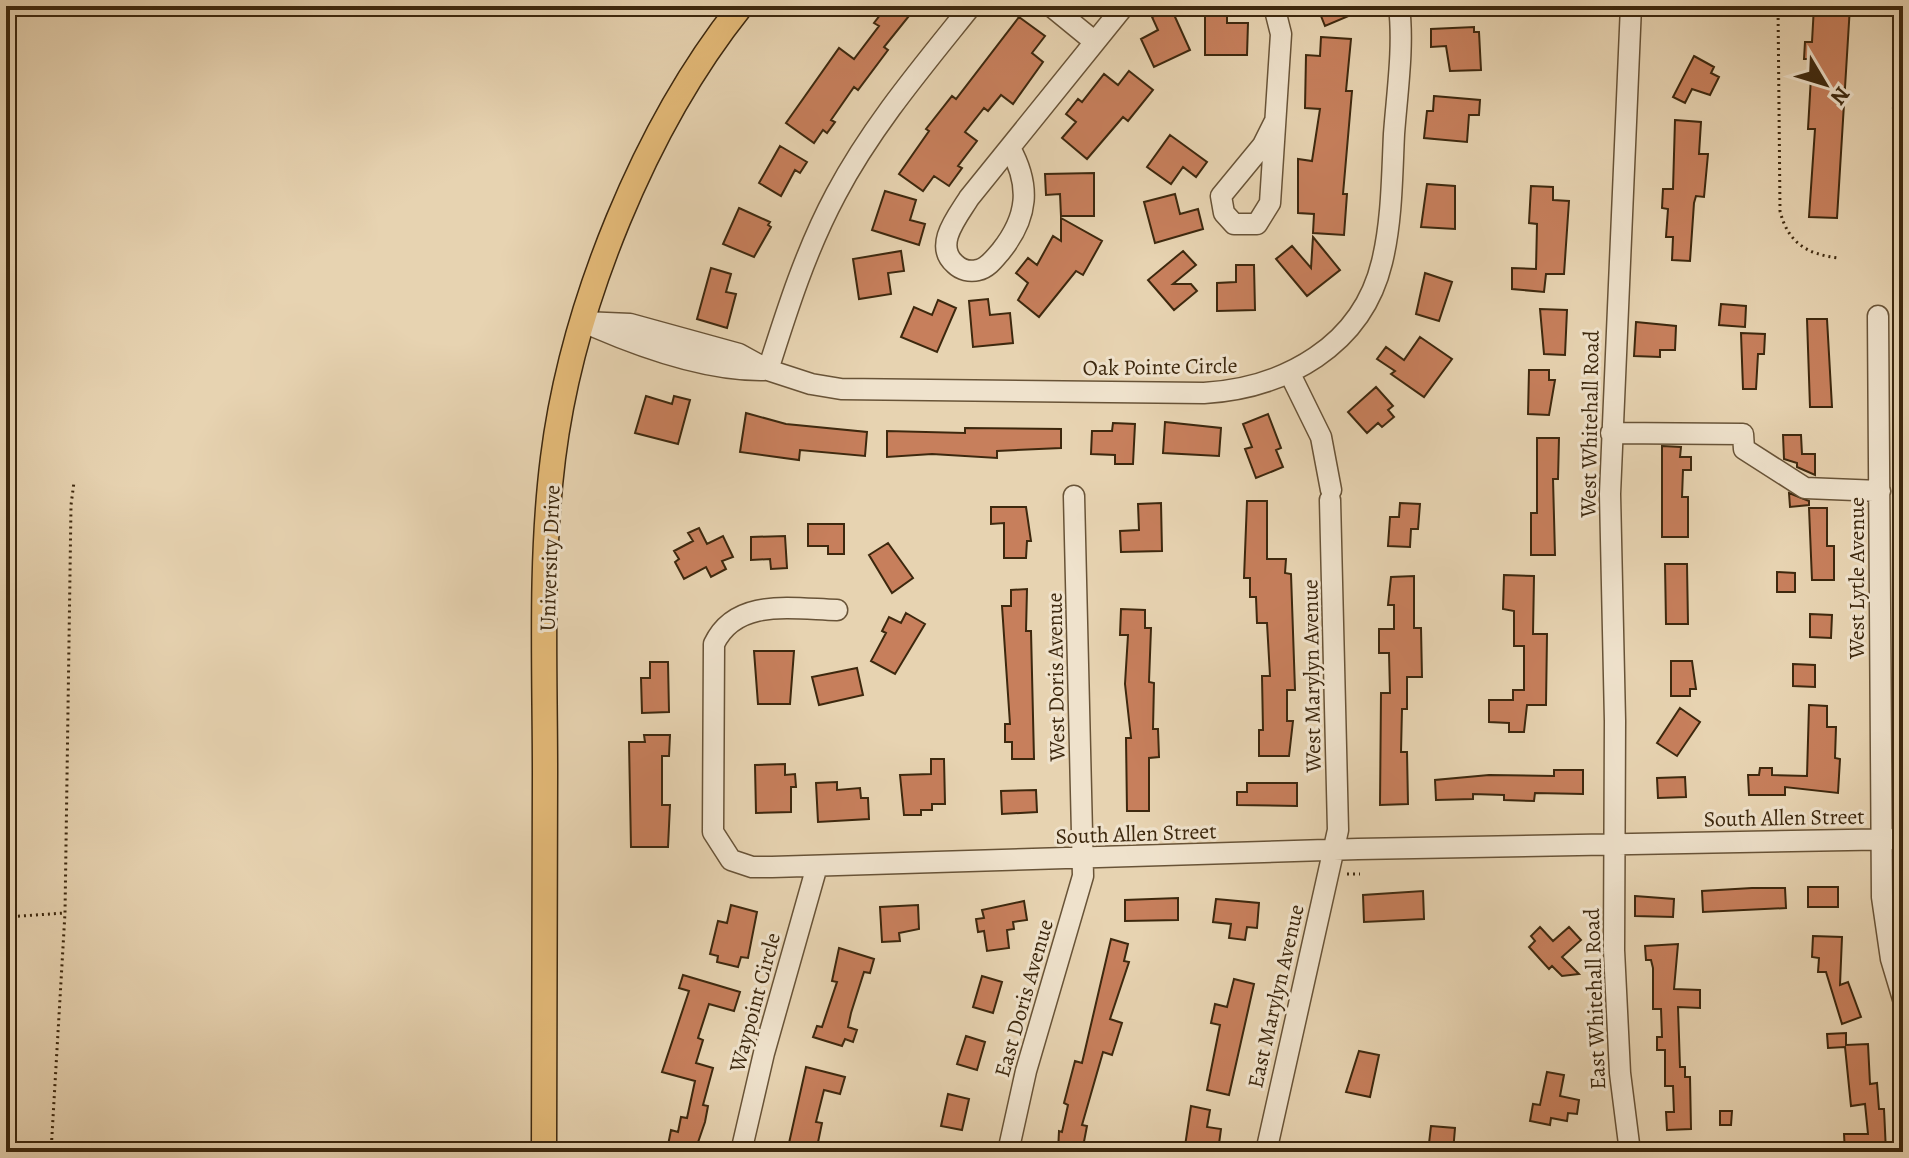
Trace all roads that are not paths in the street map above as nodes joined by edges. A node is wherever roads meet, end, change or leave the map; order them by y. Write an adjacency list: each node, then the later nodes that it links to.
1 (741, 6): 12 (main road, University Drive)
2 (971, 6): 13 (street)
3 (1051, 6): 8 (street)
4 (1124, 6): 8 (street)
5 (1274, 6): 9 (street)
6 (1399, 6): 14 (street, Oak Pointe Circle)
7 (1631, 6): 15 (street, West Whitehall Road)
8 (1095, 42): 10 (street)
9 (1274, 123): 9 (street)
10 (1010, 148): 10 (street)
11 (1878, 316): 16 (street, West Lytle Avenue)
12 (583, 322): 13 (street, Oak Pointe Circle); 25 (main road, University Drive)
13 (768, 370): 14 (street, Oak Pointe Circle)
14 (1290, 374): 21 (street, West Marylyn Avenue)
15 (1611, 433): 16 (street); 20 (street, West Whitehall Road)
16 (1880, 491): 19 (street, West Lytle Avenue)
17 (1074, 496): 22 (street, West Doris Avenue)
18 (837, 610): 23 (street, South Allen Street)
19 (1893, 839): 20 (street, South Allen Street); 24 (street, West Lytle Avenue)
20 (1613, 844): 21 (street, South Allen Street); 29 (street, East Whitehall Road)
21 (1333, 850): 22 (street, South Allen Street); 28 (street, East Marylyn Avenue)
22 (1083, 858): 23 (street, South Allen Street); 27 (street, East Doris Avenue)
23 (817, 866): 26 (street, Waypoint Circle)
24 (1903, 999)
25 (544, 1152)
26 (741, 1152)
27 (1008, 1152)
28 (1266, 1152)
29 (1630, 1152)

